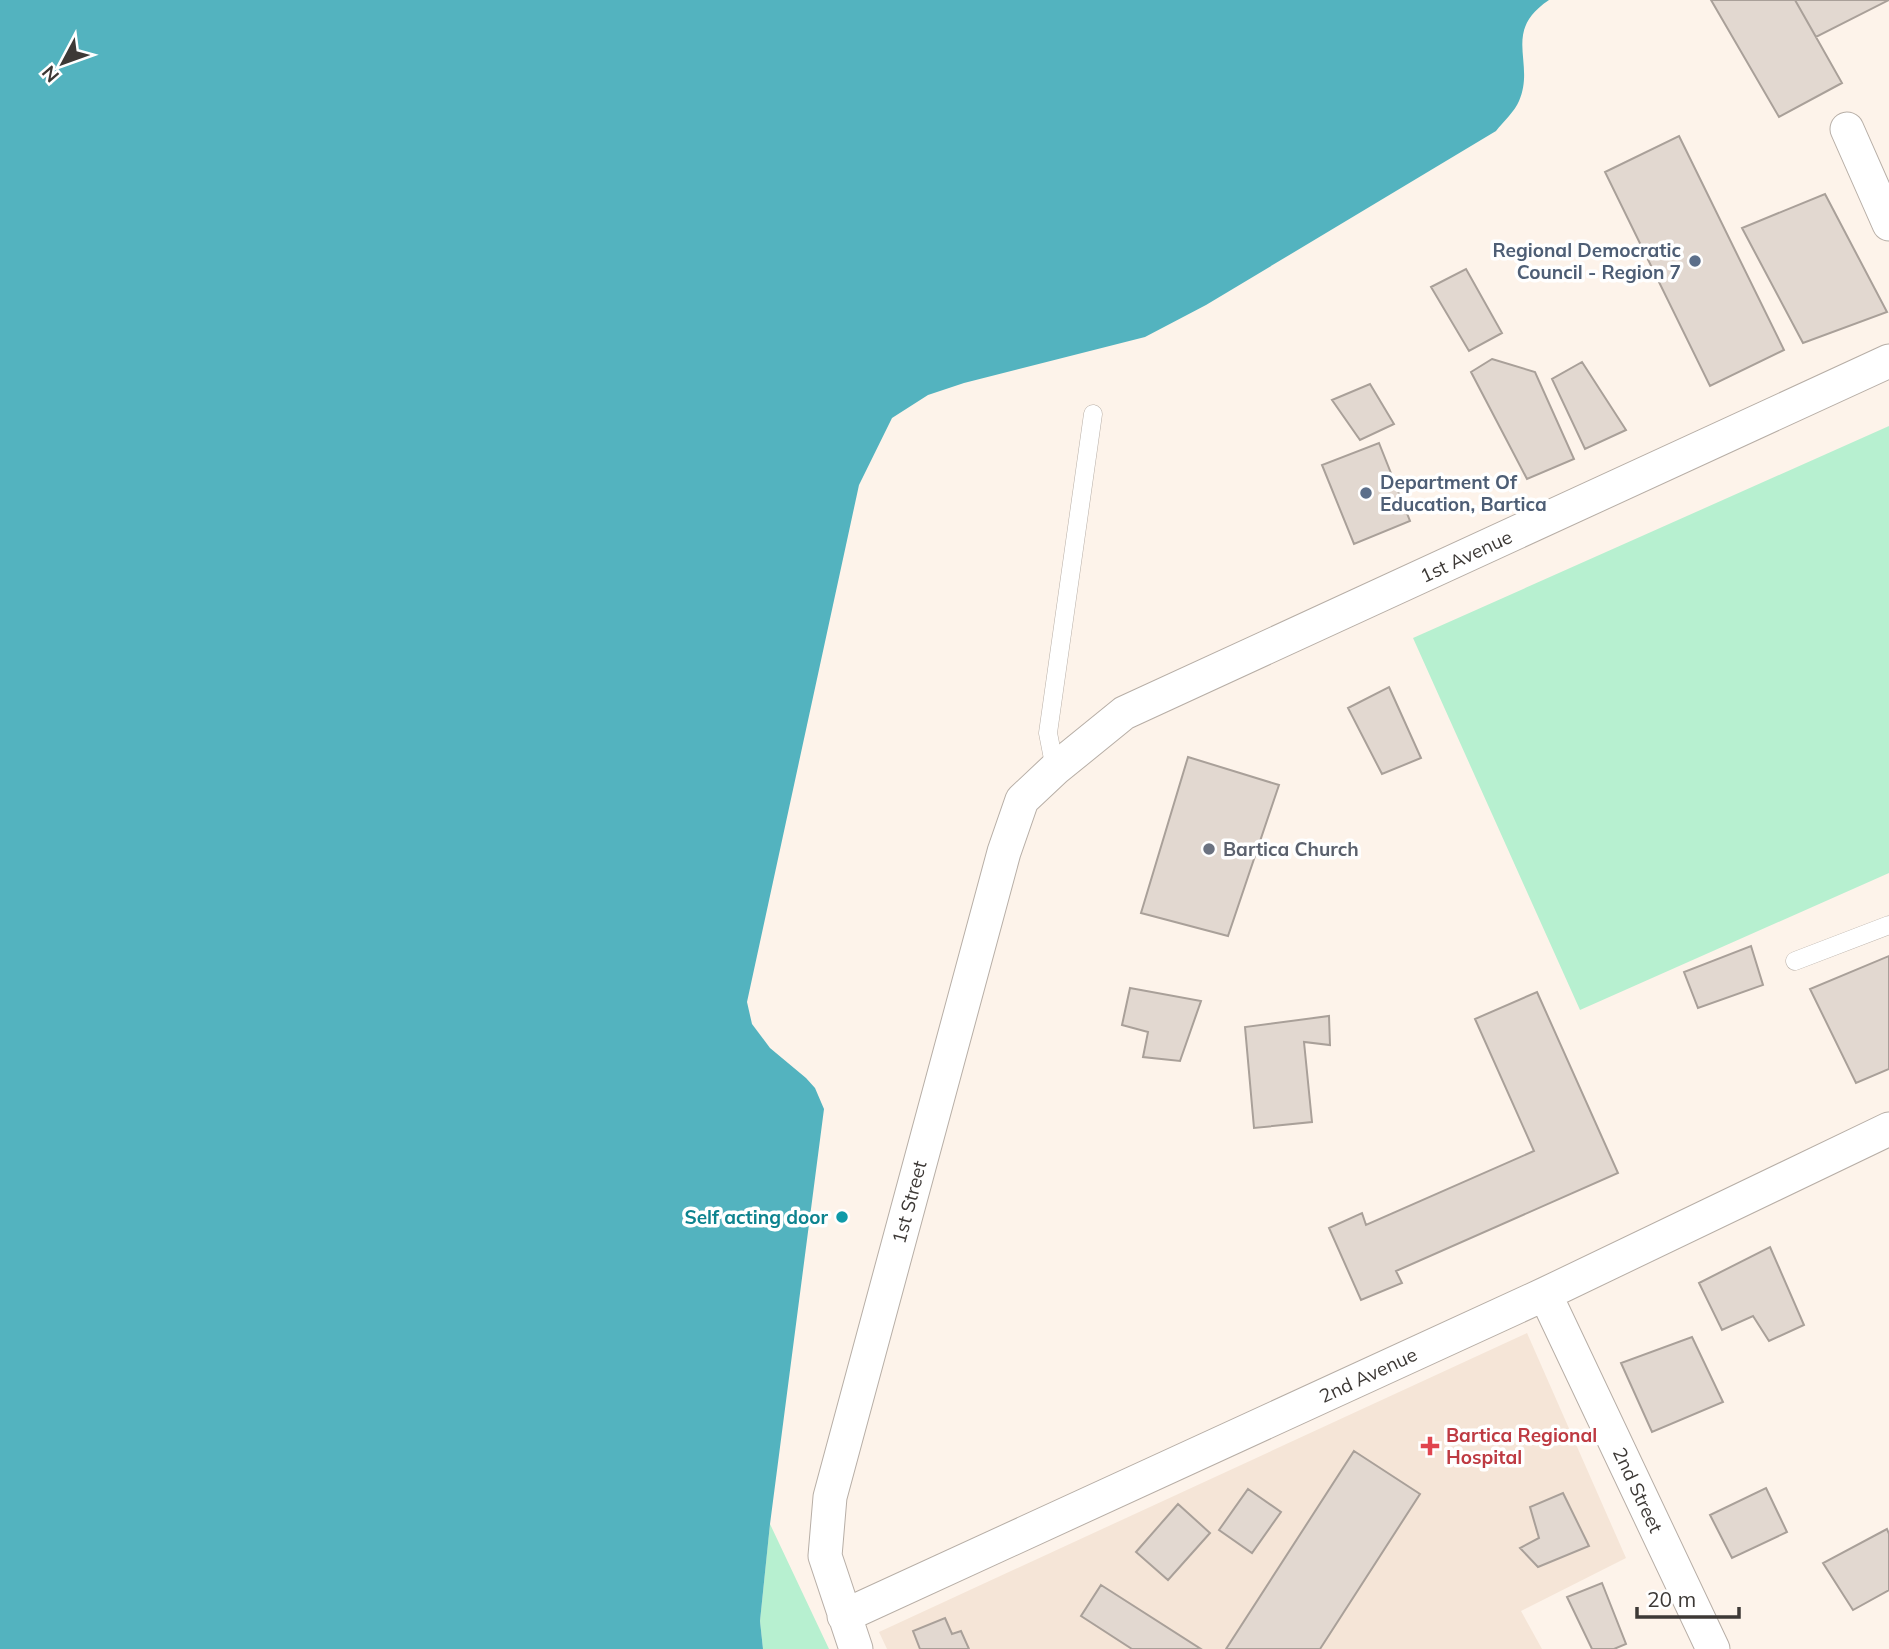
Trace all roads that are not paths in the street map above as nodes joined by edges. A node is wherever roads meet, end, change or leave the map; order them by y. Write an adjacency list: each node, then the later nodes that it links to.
1 (1847, 129): 2 (street)
2 (1889, 224)
3 (1889, 361): 5 (street, 1st Avenue)
4 (1093, 414): 5 (lane)
5 (1055, 769): 10 (street, 1st Street)
6 (1889, 925): 7 (lane)
7 (1795, 961)
8 (1889, 1129): 9 (street, 2nd Avenue)
9 (1545, 1294): 10 (street, 2nd Avenue); 12 (street, 2nd Street)
10 (844, 1616): 11 (street, 1st Street)
11 (856, 1649)
12 (1713, 1649)

